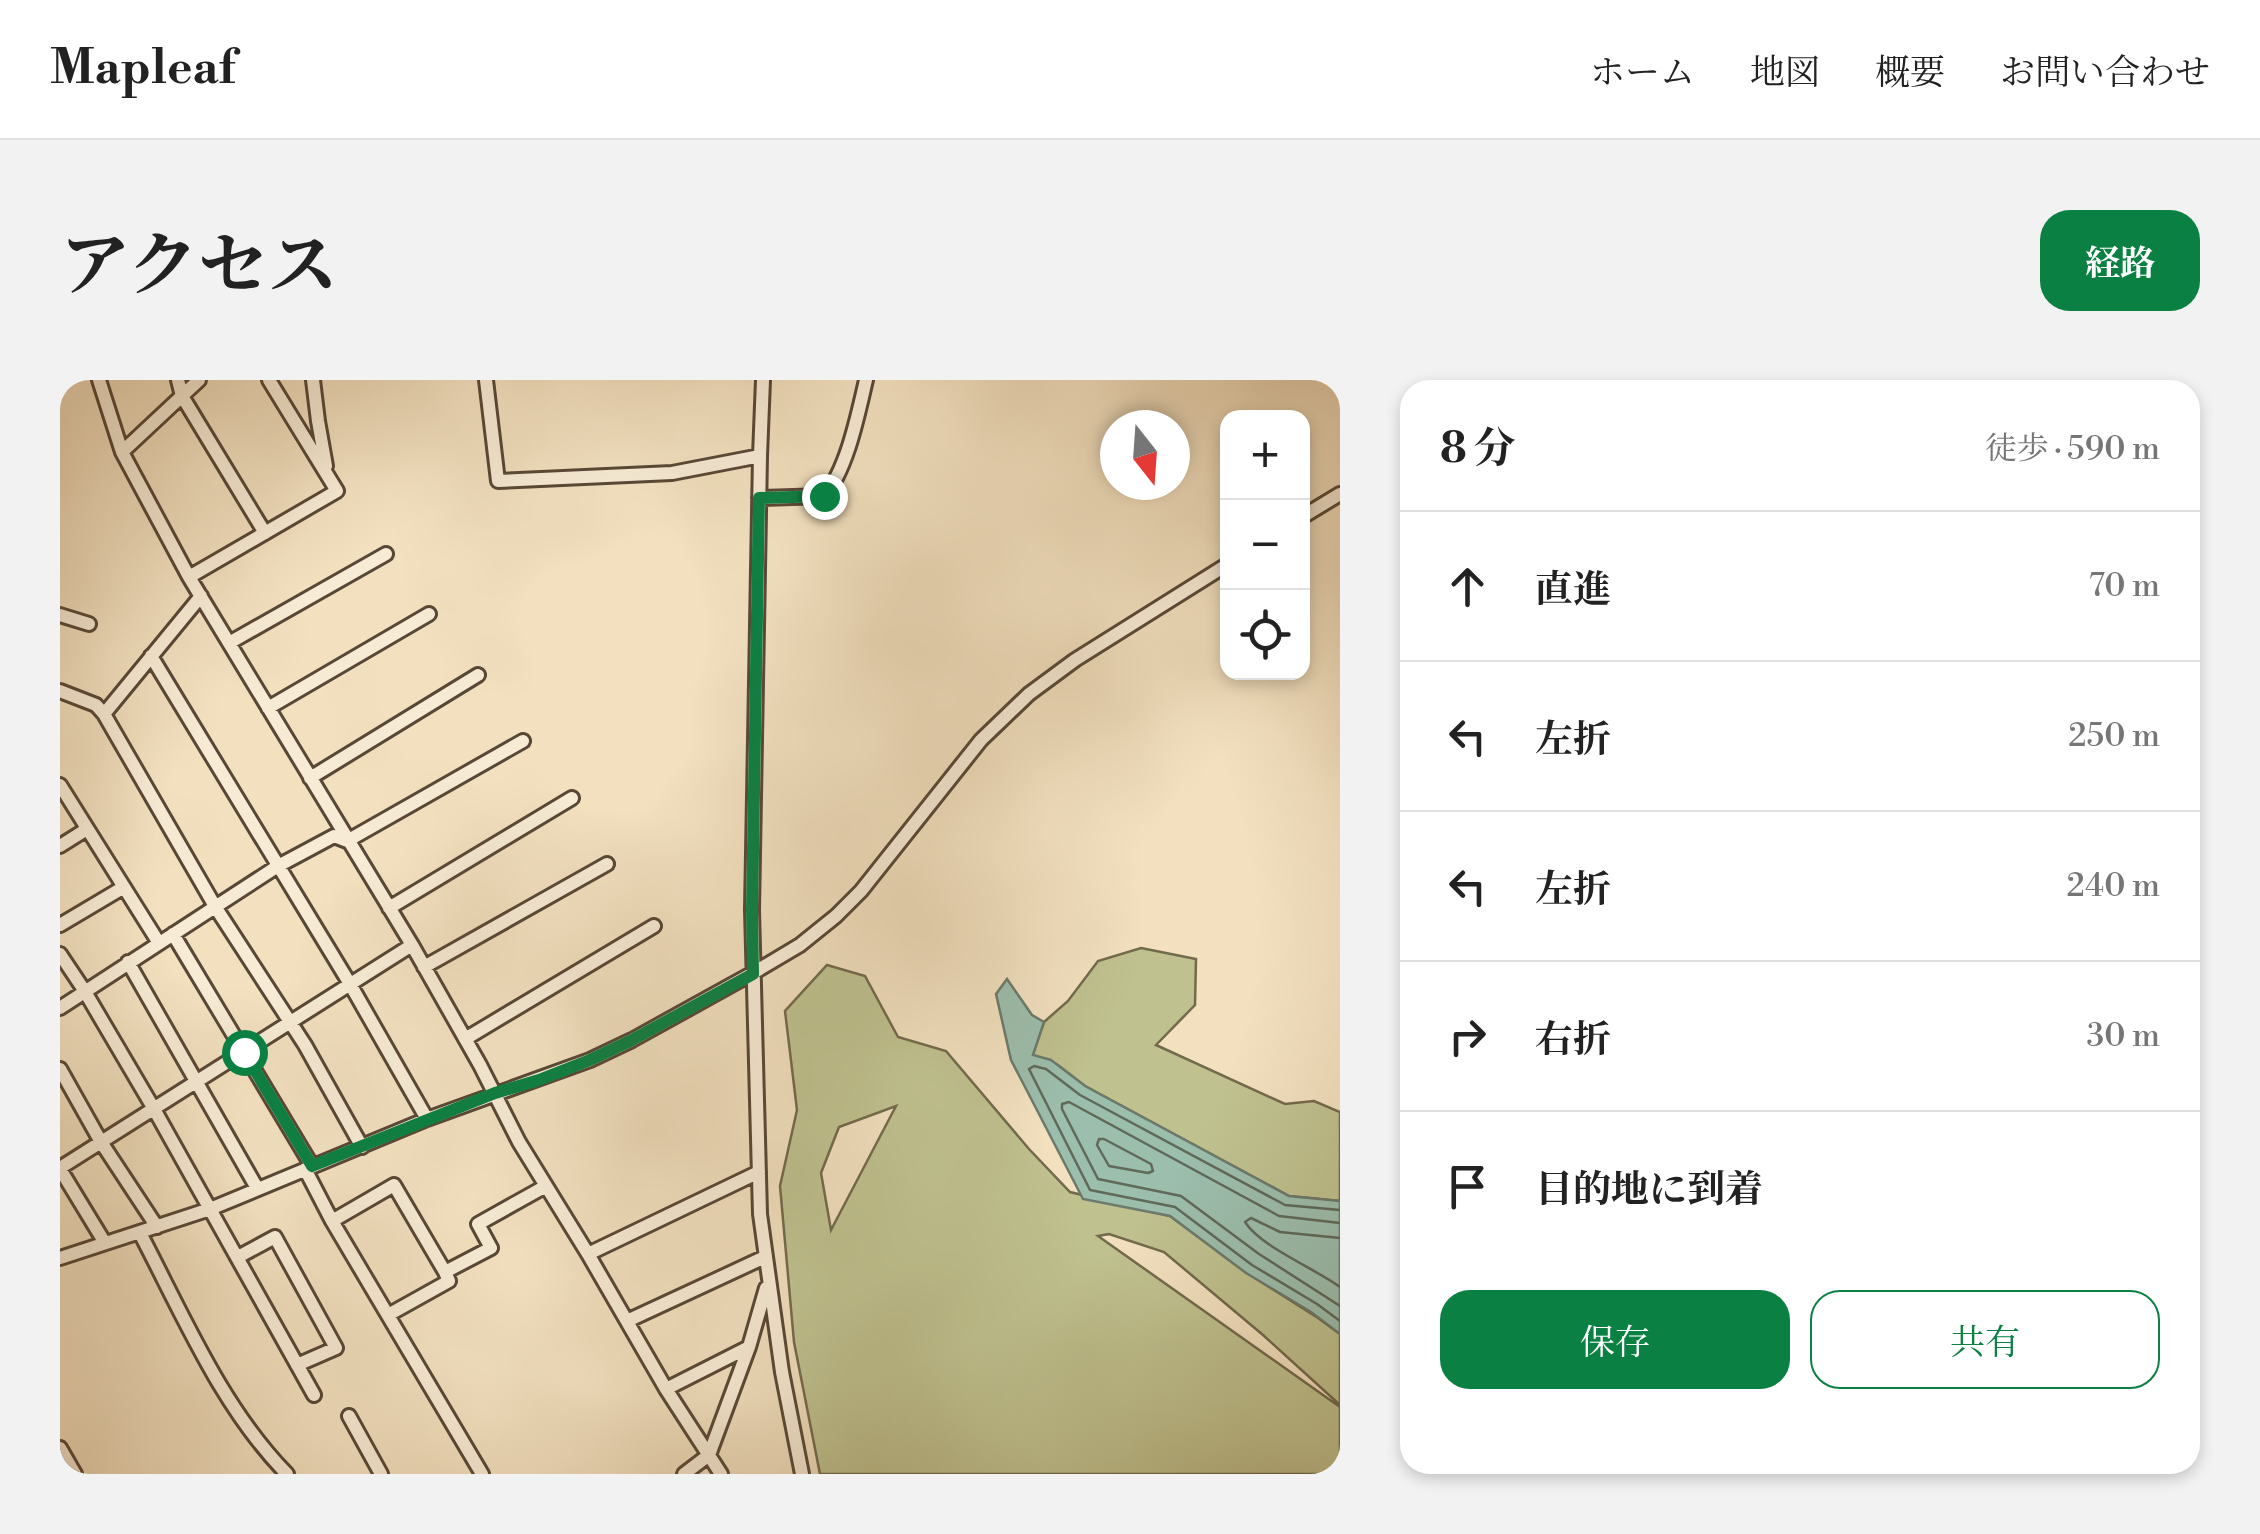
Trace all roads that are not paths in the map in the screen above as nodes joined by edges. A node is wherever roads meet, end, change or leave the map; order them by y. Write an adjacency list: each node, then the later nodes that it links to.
1 (98, 380): 10 (street)
2 (178, 380): 9 (street)
3 (198, 380): 9 (street)
4 (269, 380): 12 (street)
5 (313, 380): 12 (street)
6 (486, 380): 11 (street)
7 (763, 380): 11 (street)
8 (866, 380): 14 (street)
9 (182, 396): 10 (street); 16 (street)
10 (122, 452): 19 (street)
11 (760, 456): 14 (street)
12 (328, 476): 16 (street)
13 (1340, 494): 15 (street)
14 (759, 498): 50 (street)
15 (1310, 512)
16 (265, 533): 19 (street)
17 (386, 554): 24 (street)
18 (1220, 569): 50 (street)
19 (189, 577): 20 (street)
20 (201, 596): 24 (street); 25 (street)
21 (429, 614): 28 (street)
22 (60, 615): 23 (street)
23 (89, 624)
24 (229, 644): 28 (street)
25 (151, 656): 29 (street); 38 (street)
26 (478, 675): 31 (street)
27 (60, 691): 29 (street)
28 (268, 708): 31 (street)
29 (104, 714): 40 (street)
30 (523, 741): 35 (street)
31 (310, 778): 35 (street)
32 (60, 785): 34 (street)
33 (572, 798): 41 (street)
34 (87, 829): 36 (street); 39 (street)
35 (348, 841): 38 (street); 41 (street)
36 (60, 846)
37 (607, 864): 49 (street)
38 (278, 866): 40 (street); 51 (street)
39 (124, 887): 42 (street); 45 (street)
40 (216, 908): 44 (street); 54 (street)
41 (389, 908): 46 (street)
42 (60, 925)
43 (654, 926): 55 (street)
44 (173, 934): 45 (street); 56 (street)
45 (159, 943): 48 (street)
46 (412, 945): 49 (street); 51 (street)
47 (60, 954): 52 (street)
48 (128, 962): 52 (street); 58 (street)
49 (424, 967): 55 (street)
50 (753, 974): 59 (street); 66 (street)
51 (350, 984): 54 (street); 61 (street)
52 (84, 990): 53 (street); 60 (street)
53 (60, 1008)
54 (290, 1023): 56 (street); 63 (street)
55 (465, 1039): 59 (street)
56 (244, 1052): 58 (street); 65 (street)
57 (60, 1069): 62 (street)
58 (197, 1081): 60 (street); 68 (street)
59 (495, 1093): 61 (street); 67 (street)
60 (154, 1109): 62 (street); 69 (street)
61 (428, 1119): 63 (street)
62 (102, 1142): 64 (street); 71 (street)
63 (362, 1146): 65 (street)
64 (60, 1168): 73 (street)
65 (308, 1168): 68 (street); 70 (street)
66 (758, 1172): 74 (street); 76 (street)
67 (546, 1186): 74 (street); 78 (street)
68 (257, 1188): 69 (street)
69 (210, 1208): 71 (street); 75 (street)
70 (332, 1221): 78 (street); 80 (street)
71 (157, 1227): 72 (street)
72 (140, 1233): 73 (street); 90 (street)
73 (105, 1243): 77 (street)
74 (588, 1254): 81 (street)
75 (238, 1257): 83 (street); 83 (street)
76 (765, 1257): 79 (street); 81 (street)
77 (60, 1258)
78 (445, 1272): 80 (street)
79 (768, 1281): 82 (street); 95 (street)
80 (388, 1315): 92 (street)
81 (627, 1321): 84 (street)
82 (748, 1347): 84 (street); 88 (street)
83 (297, 1365): 85 (street)
84 (666, 1388): 88 (street)
85 (314, 1396)
86 (349, 1416): 91 (street)
87 (60, 1448): 89 (street)
88 (709, 1455): 93 (street); 94 (street)
89 (74, 1474)
90 (287, 1474)
91 (382, 1474)
92 (482, 1474)
93 (684, 1474)
94 (722, 1474)
95 (802, 1474)

